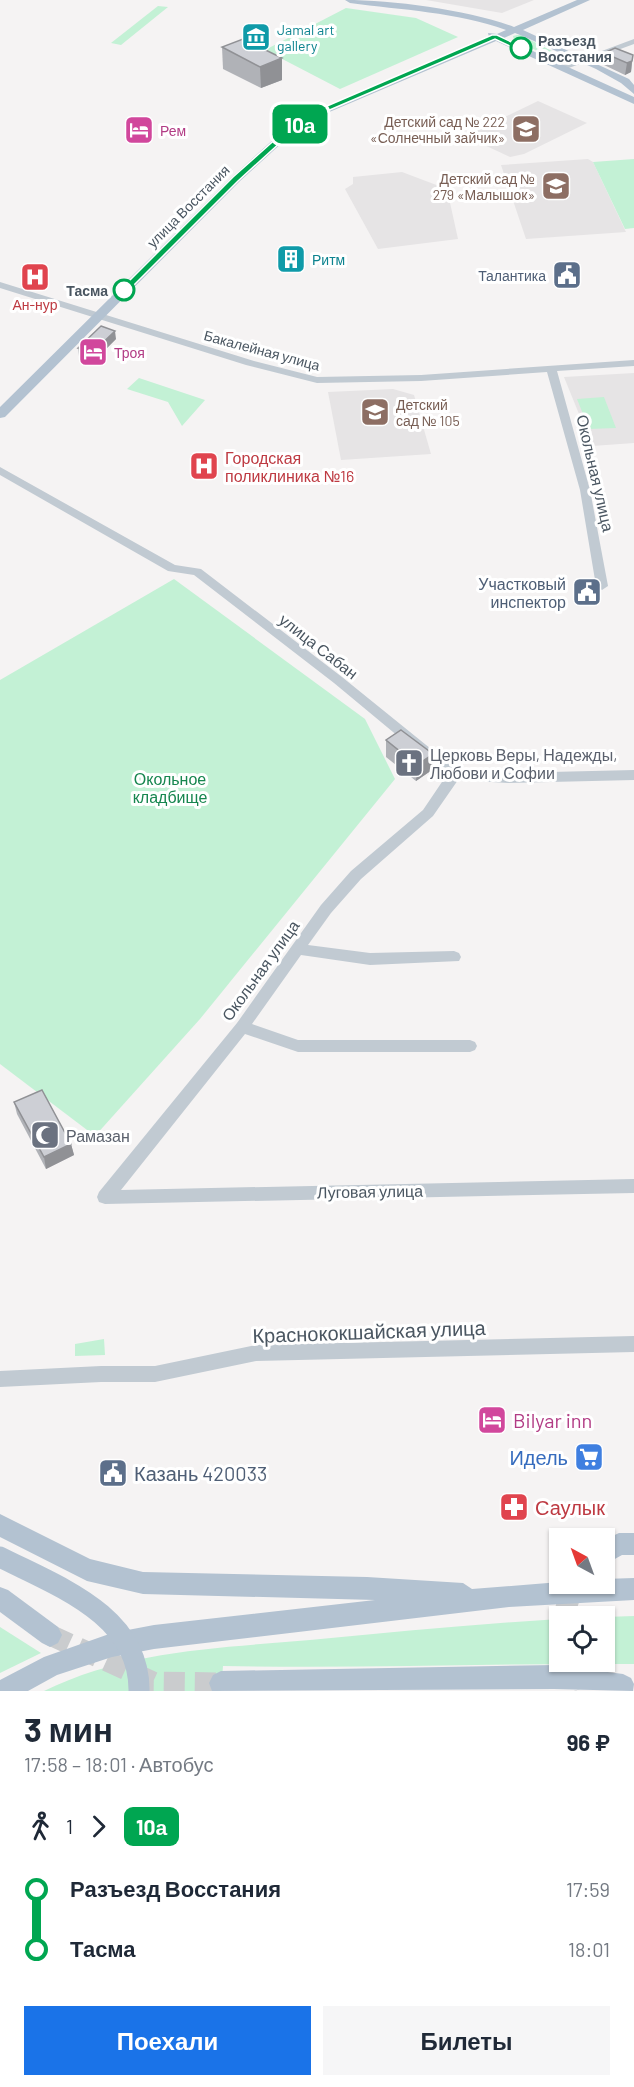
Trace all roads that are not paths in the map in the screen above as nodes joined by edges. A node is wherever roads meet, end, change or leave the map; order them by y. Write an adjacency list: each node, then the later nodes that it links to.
1 (350, 0): 4 (main road)
2 (570, 0): 6 (main road, улица Восстания)
3 (585, 0): 6 (main road, улица Восстания)
4 (416, 5): 5 (main road)
5 (434, 12): 6 (main road); 7 (main road)
6 (511, 29): 7 (main road, улица Восстания); 11 (main road)
7 (495, 36): 12 (main road); 16 (main road, улица Восстания)
8 (634, 41): 9 (street)
9 (604, 51): 10 (street); 11 (street)
10 (620, 57)
11 (583, 59): 12 (street); 13 (main road)
12 (563, 68): 14 (main road)
13 (634, 91)
14 (634, 101)
15 (0, 285): 16 (street, Бакалейная улица)
16 (100, 315): 18 (street, Бакалейная улица); 19 (main road, улица Восстания)
17 (634, 363): 18 (street, Бакалейная улица)
18 (551, 369): 21 (street, Окольная улица)
19 (0, 414)
20 (0, 470): 22 (street, улица Сабан)
21 (602, 586)
22 (454, 775): 23 (street); 24 (street, Окольная улица)
23 (634, 775)
24 (298, 949): 25 (street); 26 (street, Окольная улица)
25 (454, 957)
26 (242, 1027): 27 (street); 29 (street, Окольная улица)
27 (470, 1046)
28 (634, 1186): 29 (street, Луговая улица)
29 (105, 1197)
30 (634, 1344): 31 (street, Краснококшайская улица)
31 (0, 1379)
32 (0, 1525): 37 (main road)
33 (634, 1544): 34 (main road)
34 (615, 1547)
35 (0, 1557): 43 (main road, bridge)
36 (634, 1589): 37 (main road)
37 (509, 1596): 42 (main road)
38 (0, 1598): 39 (main road)
39 (50, 1635)
40 (221, 1683): 41 (main road)
41 (628, 1686): 44 (main road)
42 (4, 1691)
43 (139, 1691)
44 (597, 1691)

